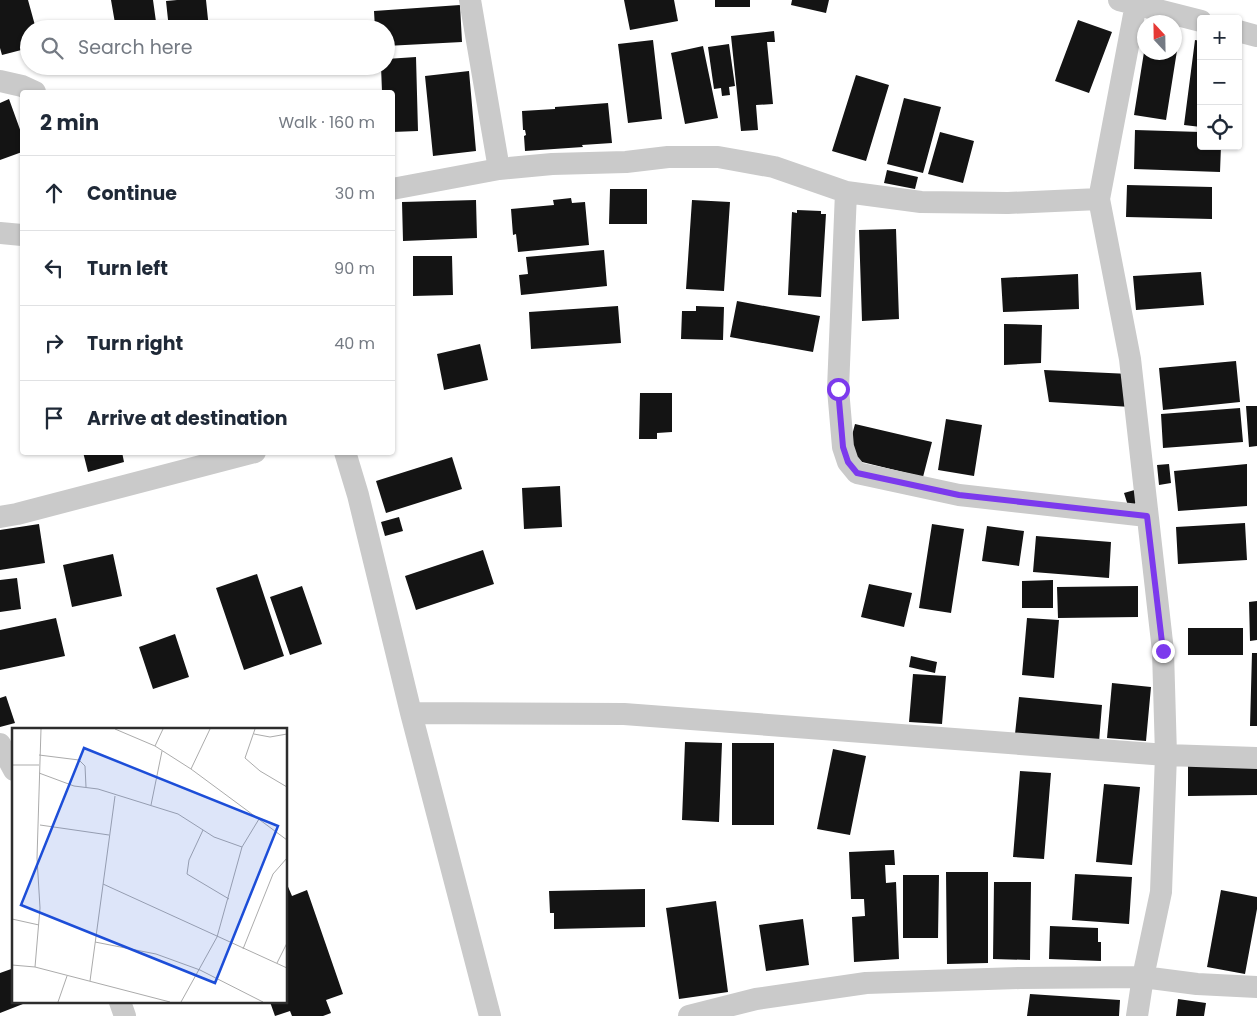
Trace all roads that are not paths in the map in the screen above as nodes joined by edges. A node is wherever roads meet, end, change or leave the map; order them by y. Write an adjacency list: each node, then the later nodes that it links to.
1 (470, 0): 8 (street)
2 (1128, 2): 3 (street); 11 (street)
3 (1197, 20)
4 (1242, 32): 5 (street)
5 (1257, 36)
6 (0, 81): 7 (street)
7 (31, 90)
8 (499, 169): 9 (street); 10 (street)
9 (395, 188)
10 (846, 192): 11 (street); 16 (street)
11 (1099, 199): 16 (street)
12 (0, 233): 13 (street)
13 (20, 235)
14 (243, 455): 17 (street)
15 (346, 455): 18 (street)
16 (1147, 516): 20 (street)
17 (0, 517)
18 (411, 713): 20 (street); 27 (street)
19 (0, 744): 22 (street)
20 (1166, 755): 21 (street); 23 (street)
21 (1257, 758)
22 (12, 766)
23 (1142, 977): 24 (street); 28 (street); 29 (street)
24 (1257, 987)
25 (121, 1004): 26 (street)
26 (125, 1016)
27 (490, 1016)
28 (689, 1016)
29 (1137, 1016)

